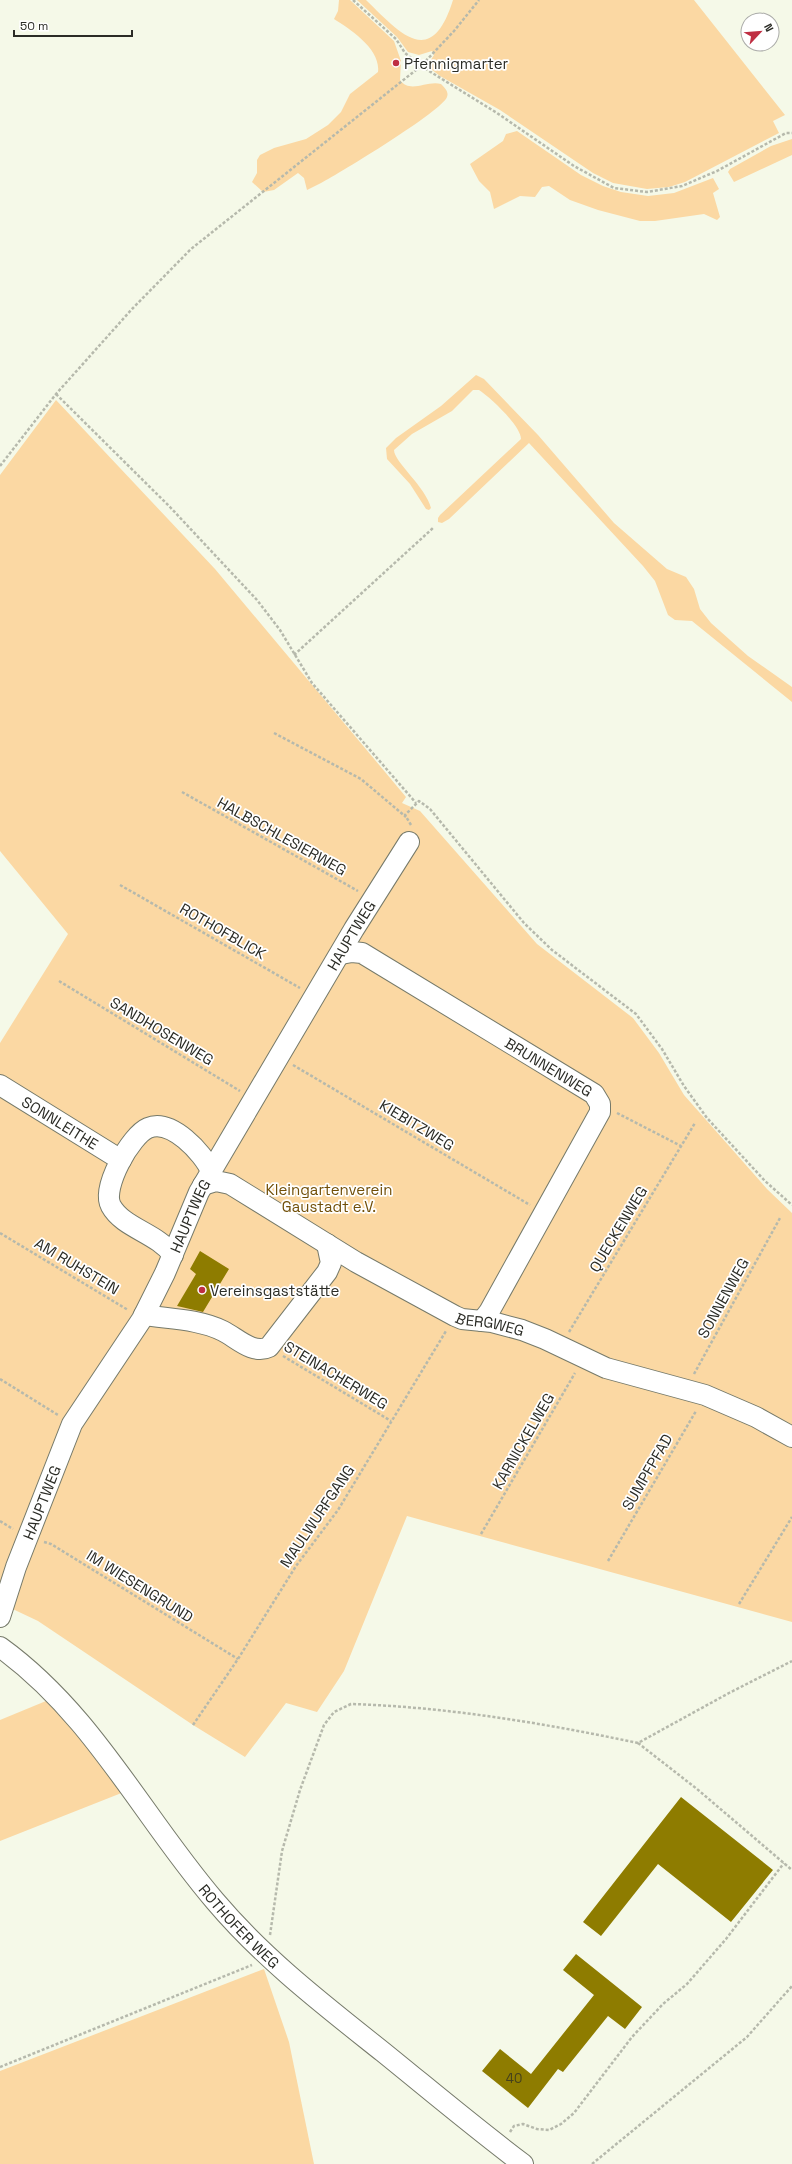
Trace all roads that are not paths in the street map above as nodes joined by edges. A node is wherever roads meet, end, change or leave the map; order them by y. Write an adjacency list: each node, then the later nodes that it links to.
1 (409, 842): 2 (street, HAUPTWEG)
2 (341, 954): 5 (street, HAUPTWEG); 9 (street, BRUNNENWEG)
3 (0, 1085): 4 (street, SONNLEITHE)
4 (121, 1160): 5 (street); 7 (street)
5 (207, 1178): 6 (street, BERGWEG); 7 (street, HAUPTWEG)
6 (327, 1244): 8 (street); 9 (street, BERGWEG)
7 (173, 1254): 8 (street, HAUPTWEG)
8 (143, 1317): 11 (street, HAUPTWEG)
9 (482, 1321): 10 (street, BERGWEG)
10 (792, 1437)
11 (3, 1611)
12 (0, 1646): 13 (street, ROTHOFER WEG)
13 (523, 2164)

